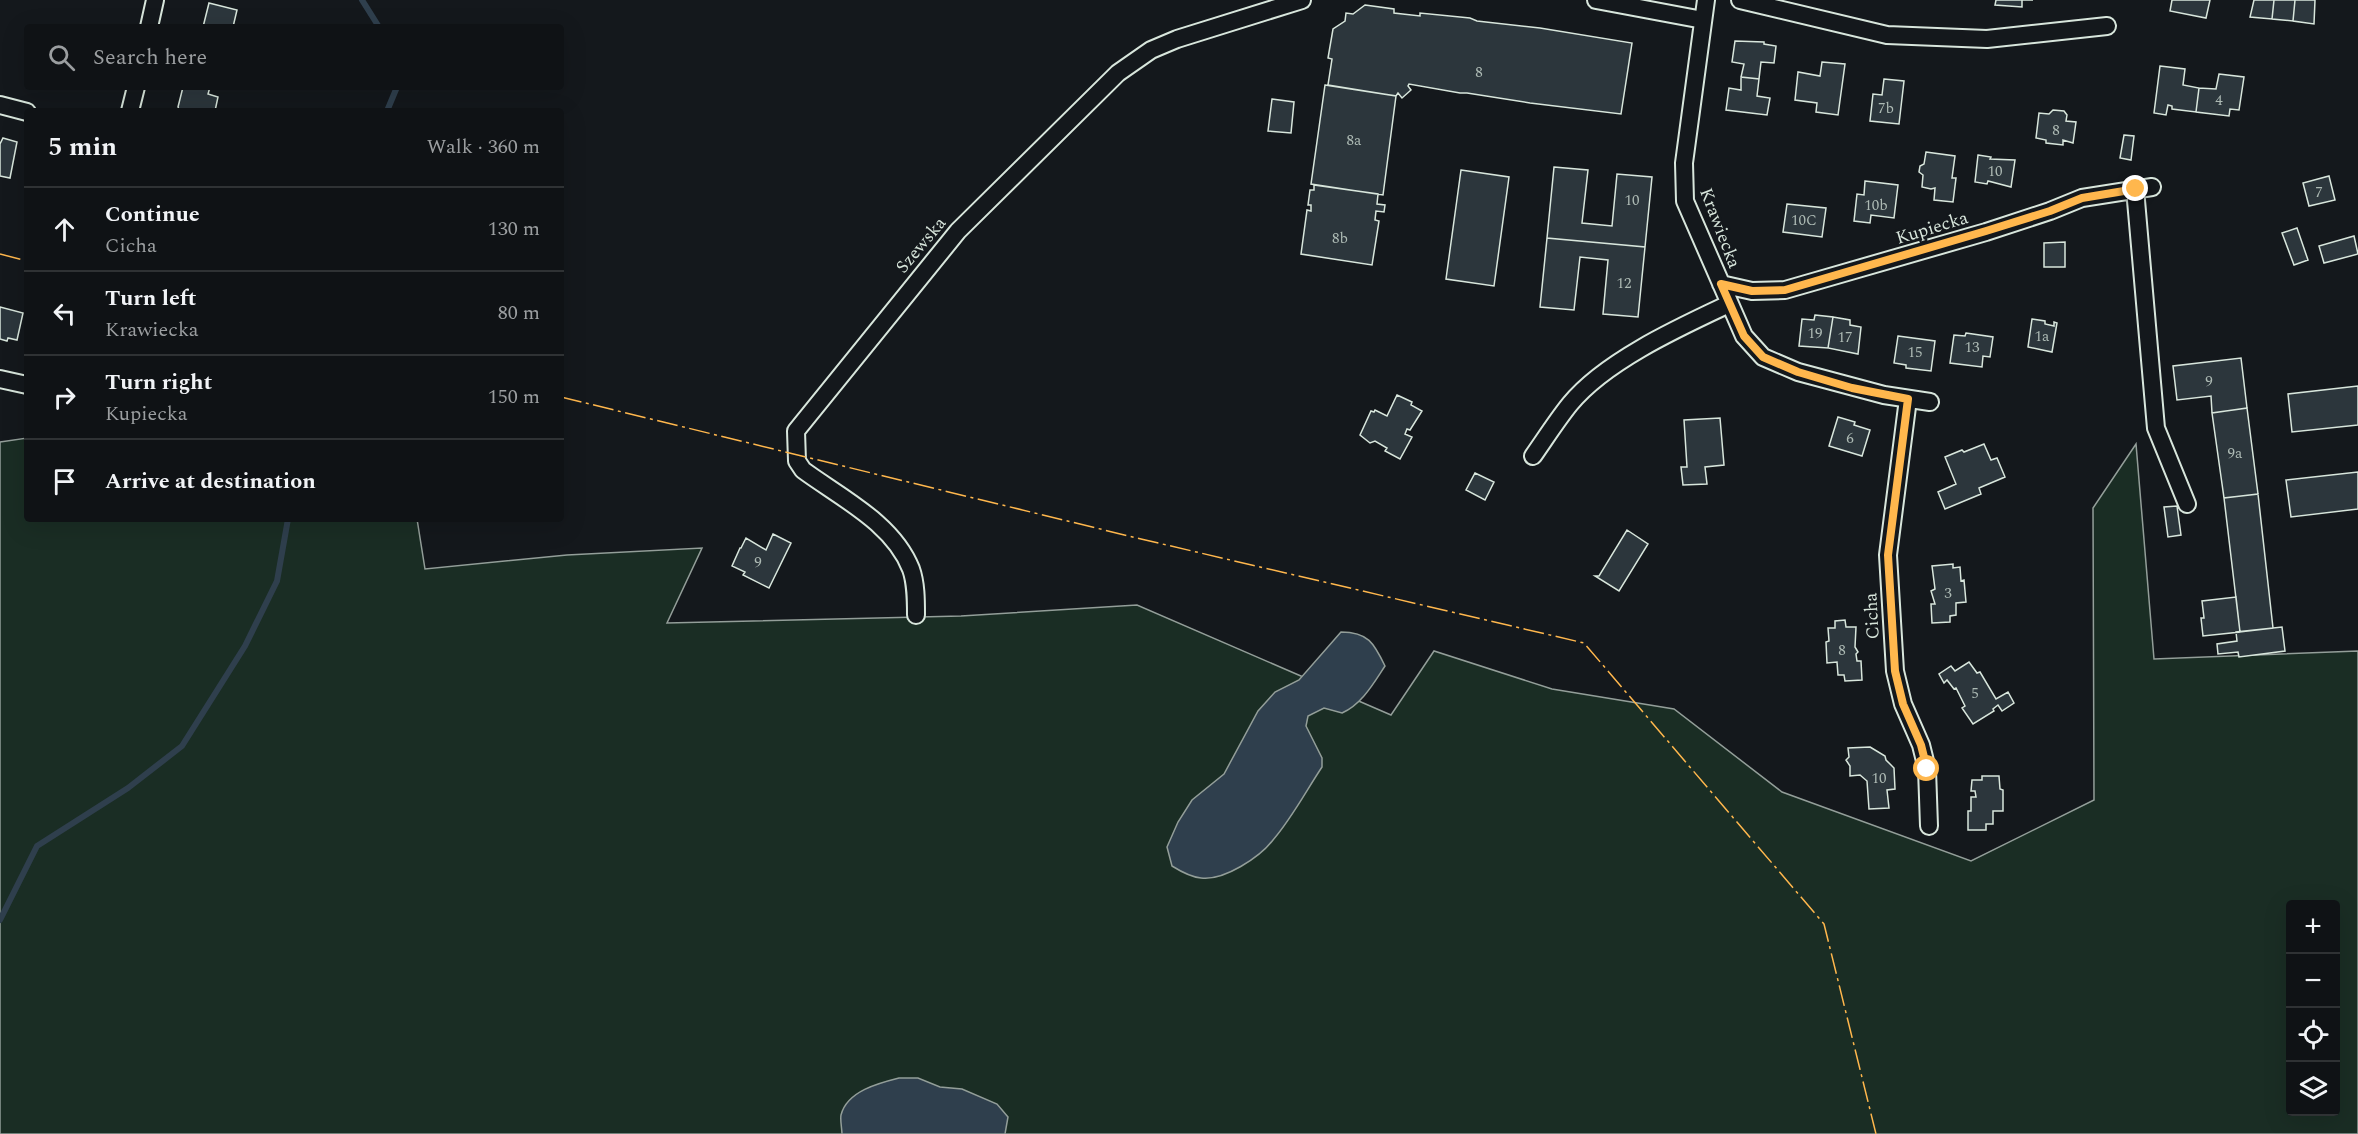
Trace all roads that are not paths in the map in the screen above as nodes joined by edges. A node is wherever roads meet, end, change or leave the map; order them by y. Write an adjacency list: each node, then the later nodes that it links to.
1 (155, 0): 7 (street)
2 (1302, 0): 21 (street, Szewska)
3 (1596, 0): 6 (street)
4 (1706, 0): 6 (street, Krawiecka)
5 (1740, 0): 8 (street)
6 (1703, 20): 13 (street, Krawiecka)
7 (150, 24)
8 (2107, 26)
9 (135, 90): 11 (street)
10 (0, 105): 12 (street)
11 (131, 108)
12 (24, 111)
13 (1721, 284): 14 (street, Krawiecka); 20 (street, Kupiecka)
14 (1729, 304): 17 (street, Krawiecka); 19 (street)
15 (0, 379): 16 (street)
16 (24, 384)
17 (1908, 399): 18 (street, Krawiecka); 22 (street, Cicha)
18 (1930, 402)
19 (1533, 456)
20 (2187, 504)
21 (916, 615)
22 (1929, 826)

